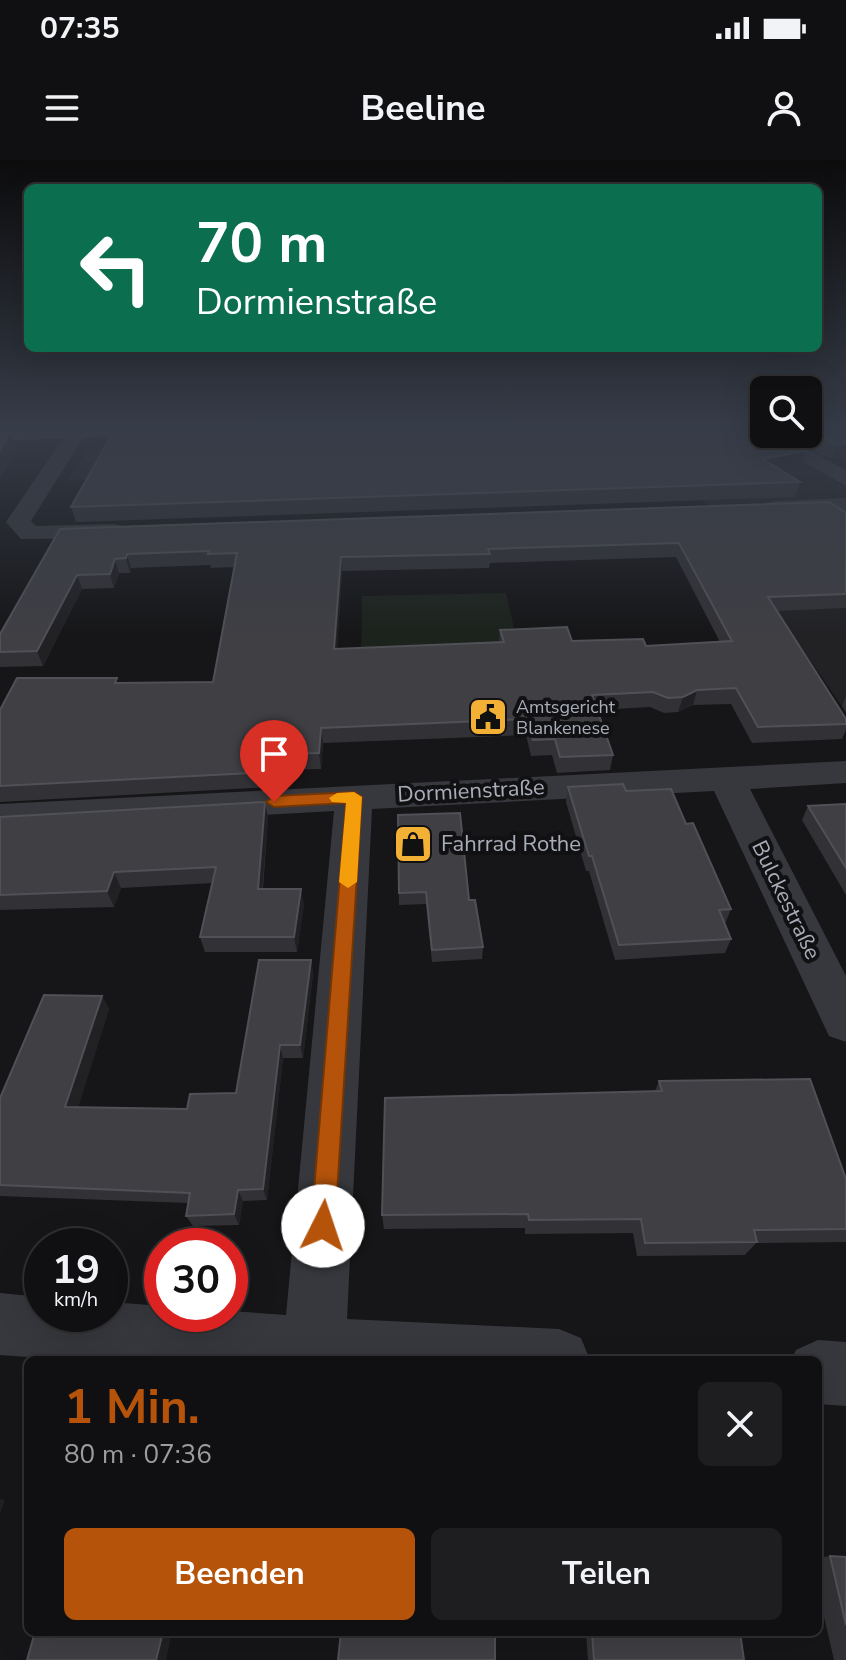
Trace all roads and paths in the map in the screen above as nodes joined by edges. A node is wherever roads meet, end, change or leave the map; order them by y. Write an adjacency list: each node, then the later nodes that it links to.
1 (35, 496): 4 (street)
2 (838, 505): 3 (street)
3 (746, 509)
4 (141, 530)
5 (846, 772): 6 (street, Dormienstraße)
6 (726, 778): 7 (street, Dormienstraße); 9 (street, Bulckestraße)
7 (354, 797): 8 (street, Dormienstraße); 11 (street)
8 (0, 817)
9 (846, 1022)
10 (0, 1324): 11 (street)
11 (314, 1348): 12 (street)
12 (477, 1356)
13 (822, 1372): 14 (street)
14 (846, 1374)

